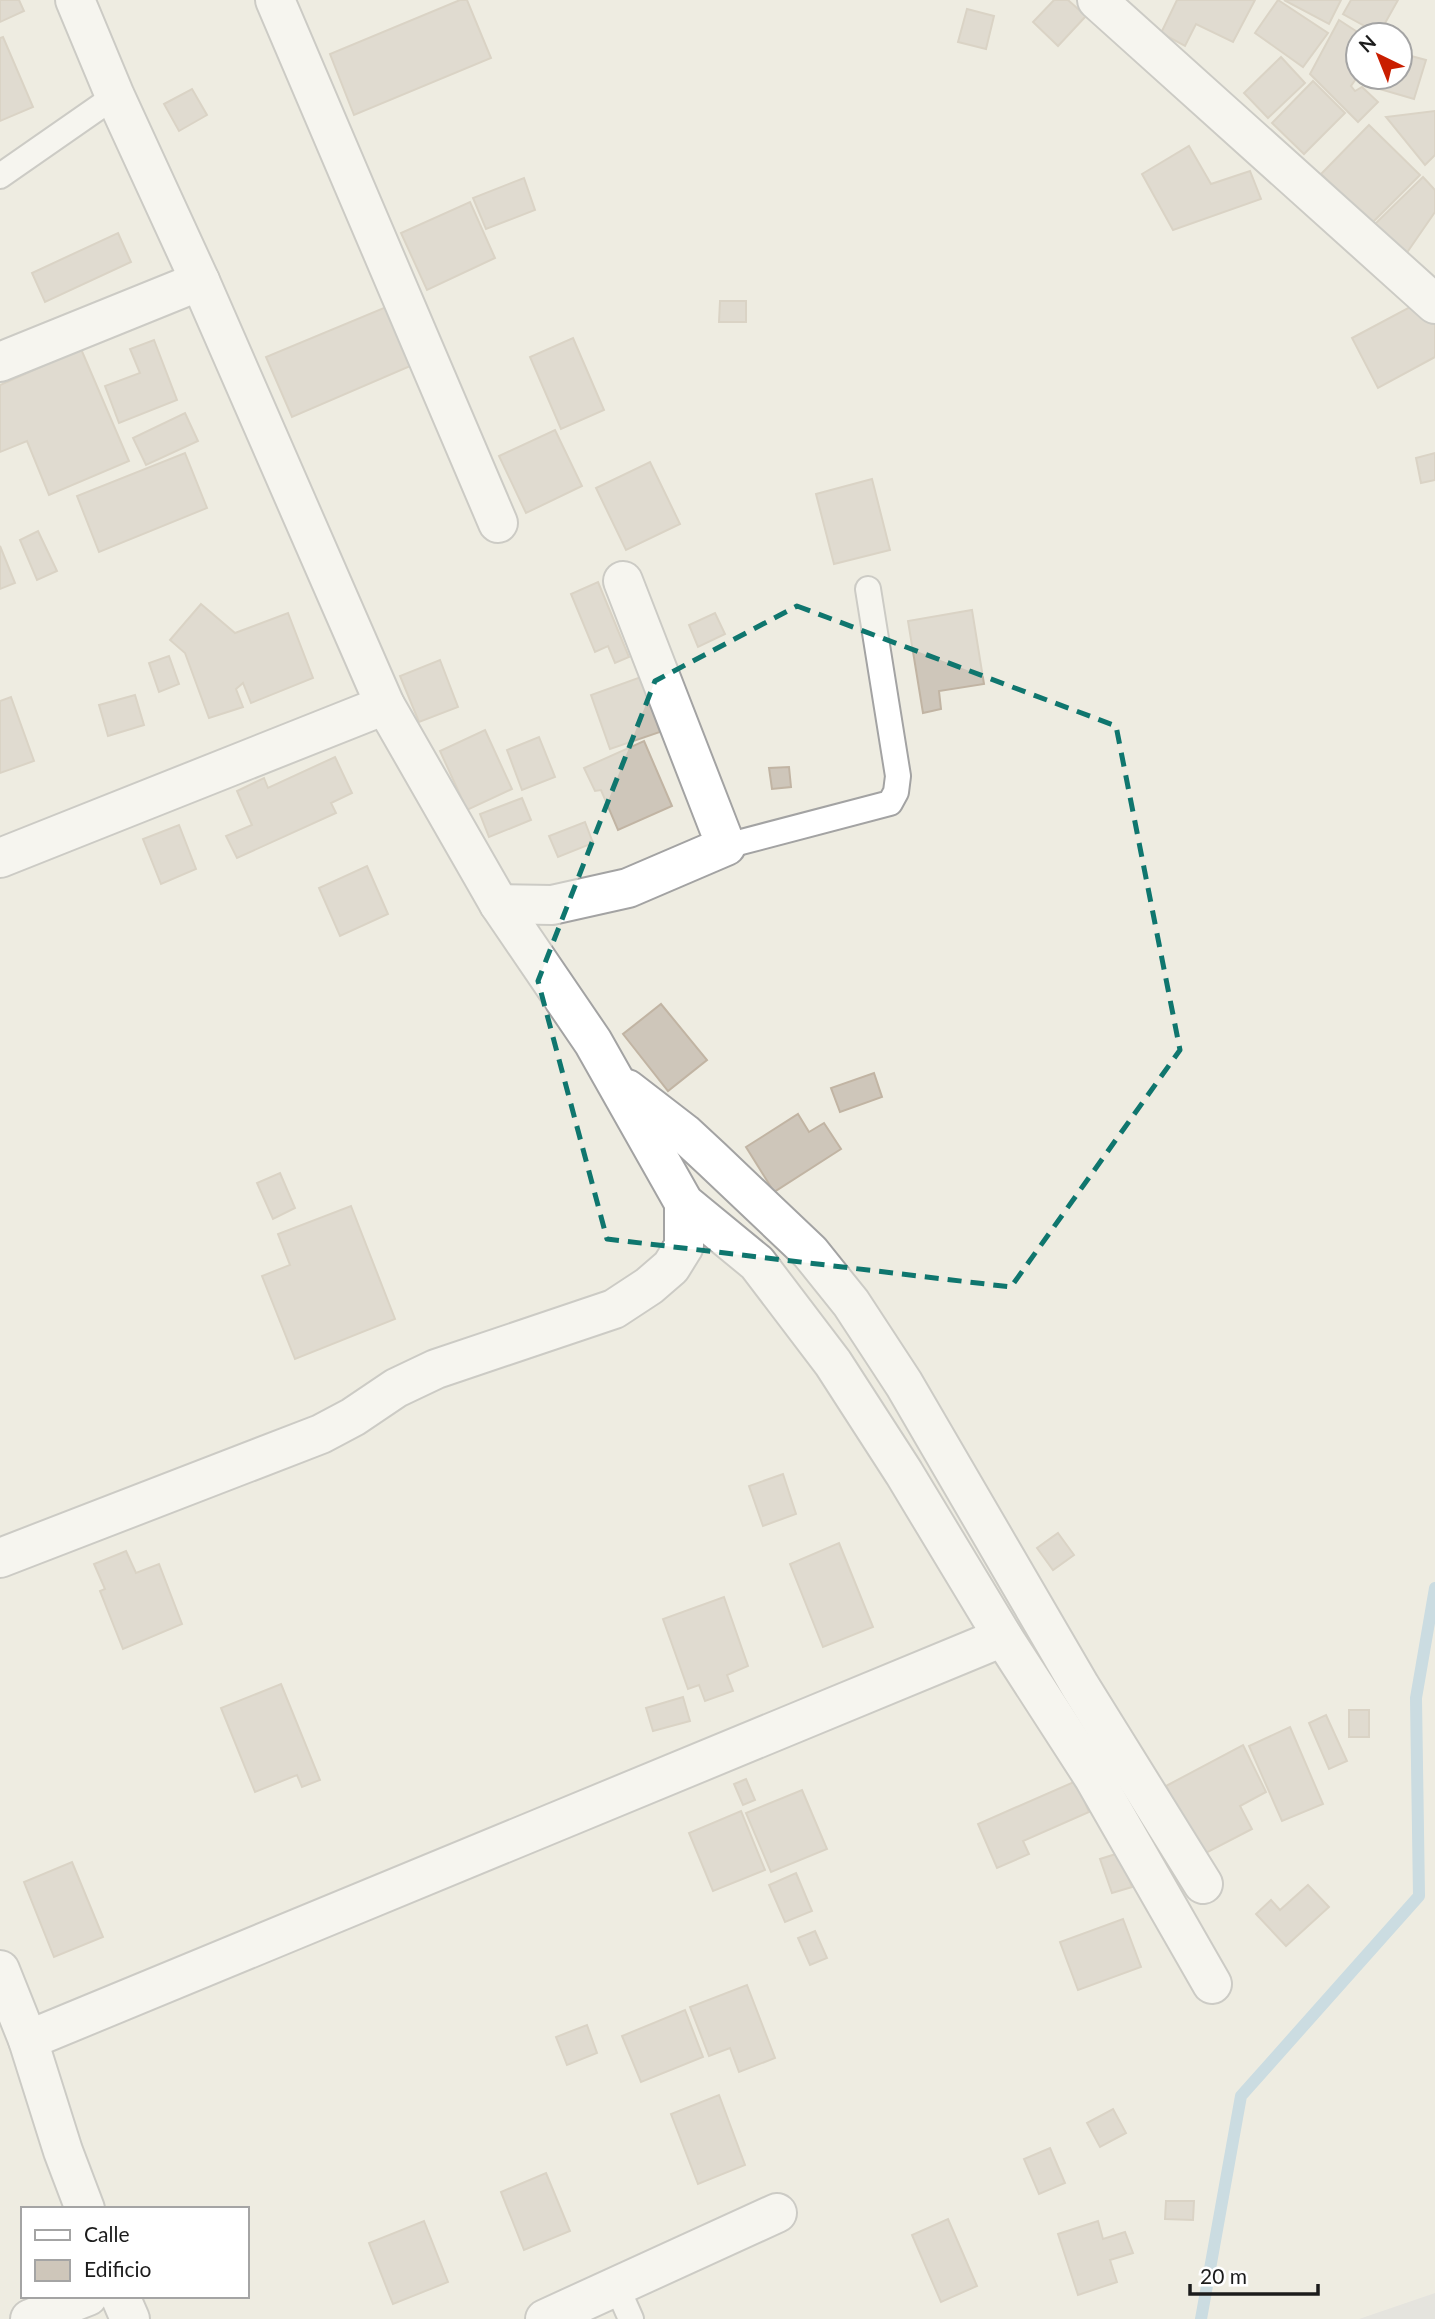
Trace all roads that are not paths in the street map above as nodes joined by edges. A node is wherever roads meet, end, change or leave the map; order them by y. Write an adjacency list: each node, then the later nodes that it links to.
1 (75, 0): 4 (street)
2 (275, 0): 9 (street)
3 (1097, 0): 7 (street)
4 (115, 96): 5 (lane); 6 (street)
5 (0, 176)
6 (200, 282): 8 (street); 12 (street)
7 (1435, 304)
8 (0, 362)
9 (498, 523)
10 (623, 581): 13 (street)
11 (868, 589): 13 (lane)
12 (385, 705): 14 (street); 15 (street)
13 (726, 846): 15 (street)
14 (0, 858)
15 (499, 904): 16 (street)
16 (614, 1079): 17 (street); 20 (street)
17 (684, 1203): 18 (street); 19 (street)
18 (0, 1558)
19 (1003, 1637): 22 (street); 23 (street)
20 (1203, 1884)
21 (0, 1970): 23 (street)
22 (1212, 1984)
23 (28, 2040): 24 (street)
24 (84, 2207)
25 (777, 2213): 26 (street)
26 (616, 2285): 31 (street); 32 (lane)
27 (83, 2298): 29 (street)
28 (121, 2298): 30 (street)
29 (30, 2319)
30 (130, 2319)
31 (545, 2319)
32 (631, 2319)

